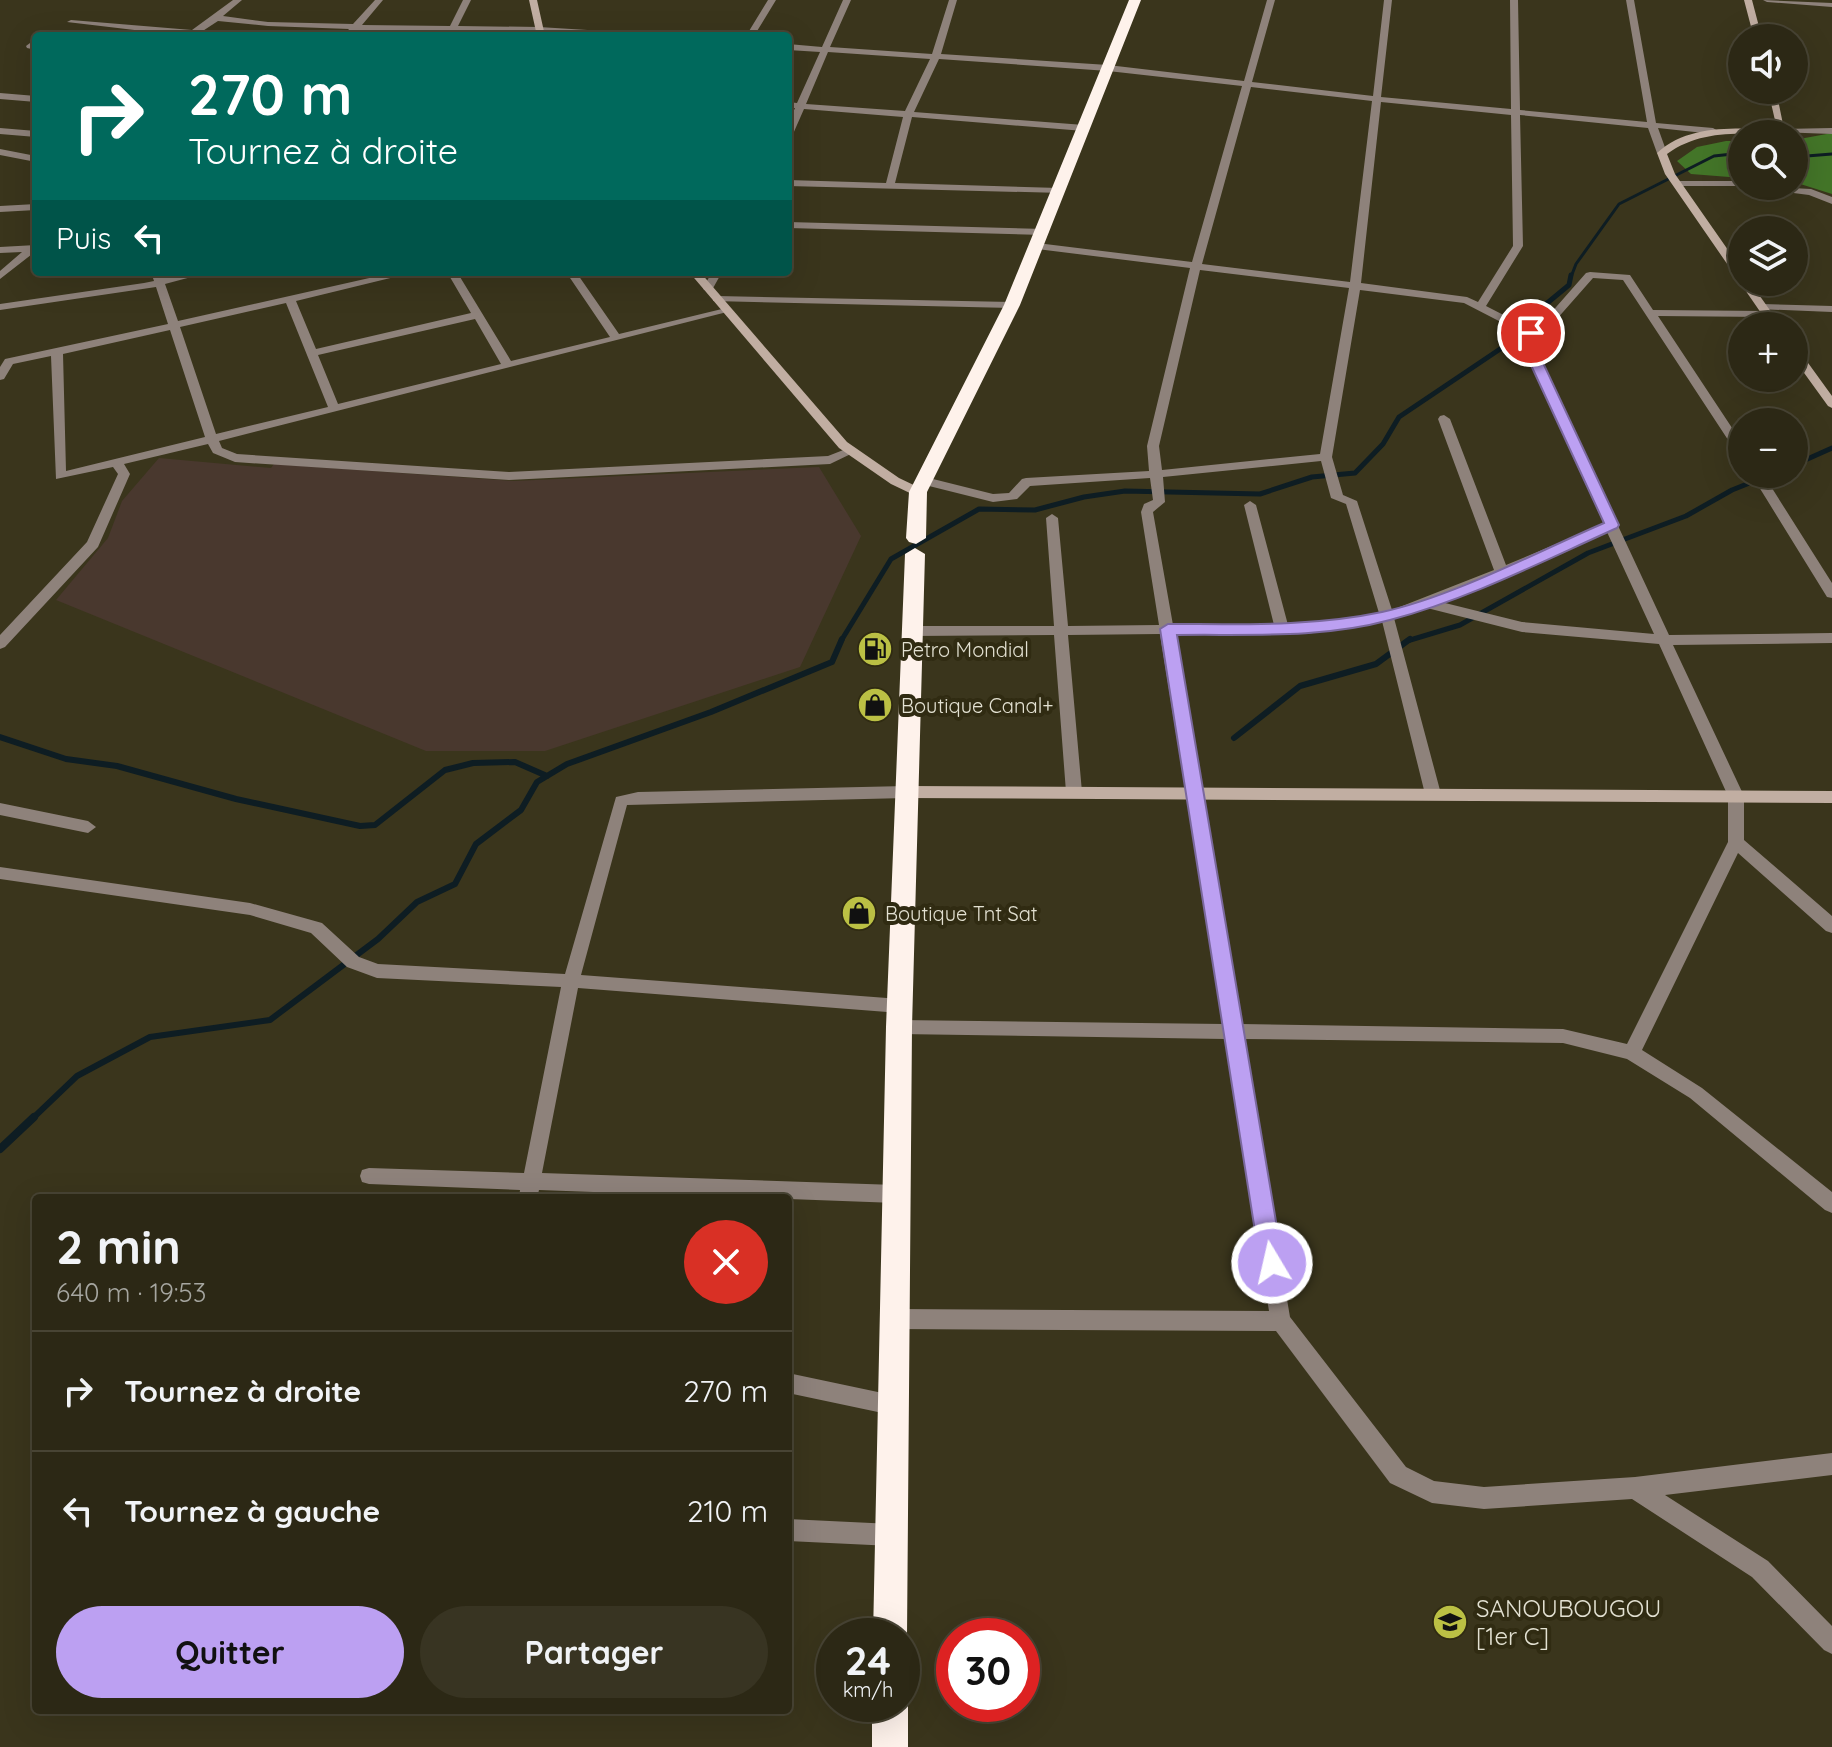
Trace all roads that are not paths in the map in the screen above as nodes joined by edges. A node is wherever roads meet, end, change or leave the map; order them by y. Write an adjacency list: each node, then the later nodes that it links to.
1 (238, 0): 16 (street)
2 (379, 0): 19 (street)
3 (467, 0): 23 (street)
4 (533, 0): 24 (street)
5 (772, 0): 25 (street)
6 (847, 0): 27 (street)
7 (953, 0): 28 (street)
8 (1135, 0): 29 (highway)
9 (1271, 0): 30 (street)
10 (1388, 0): 33 (street)
11 (1514, 0): 37 (street)
12 (1630, 0): 38 (street)
13 (1748, 0): 18 (street)
14 (1767, 0): 15 (street)
15 (1832, 5)
16 (216, 18): 19 (street); 21 (street)
17 (71, 22): 20 (street)
18 (1754, 24)
19 (355, 27): 22 (street); 23 (street)
20 (171, 32)
21 (194, 32)
22 (351, 32)
23 (454, 32): 24 (street)
24 (540, 32)
25 (752, 32)
26 (792, 47): 27 (street)
27 (827, 49): 28 (street); 35 (street)
28 (936, 56): 29 (street); 36 (street)
29 (1108, 68): 30 (street); 40 (highway)
30 (1249, 84): 33 (street); 65 (street)
31 (0, 96): 32 (street)
32 (32, 99)
33 (1377, 99): 37 (street); 73 (street)
34 (792, 105): 35 (street)
35 (803, 106): 36 (street); 39 (street)
36 (909, 113): 40 (street); 53 (street)
37 (1515, 113): 38 (street); 79 (street)
38 (1652, 125): 42 (street); 48 (street)
39 (792, 127)
40 (1084, 128): 54 (highway)
41 (0, 131): 46 (street)
42 (1713, 131): 43 (street); 48 (street)
43 (1728, 131)
44 (1808, 131): 45 (street)
45 (1832, 131)
46 (32, 134)
47 (0, 152): 49 (street)
48 (1662, 153): 50 (street)
49 (32, 158)
50 (1675, 181): 52 (street); 64 (street)
51 (792, 183): 53 (street)
52 (1728, 183)
53 (890, 185): 54 (street)
54 (1059, 191): 60 (highway)
55 (1808, 192): 56 (street)
56 (1830, 202)
57 (32, 207): 58 (street)
58 (0, 209)
59 (792, 225): 60 (street)
60 (1040, 239): 65 (street); 78 (highway)
61 (32, 248): 63 (street)
62 (32, 249): 66 (street)
63 (0, 250)
64 (1728, 257)
65 (1196, 266): 73 (street); 103 (street)
66 (0, 276)
67 (392, 276): 76 (street)
68 (454, 276): 85 (street)
69 (574, 276): 88 (street)
70 (698, 276): 74 (street)
71 (715, 276): 74 (street)
72 (157, 277): 80 (street); 86 (street)
73 (1355, 286): 79 (street); 101 (street)
74 (708, 288): 77 (street)
75 (1755, 296): 83 (street)
76 (290, 299): 86 (street); 90 (street)
77 (717, 299): 78 (street); 82 (street)
78 (1012, 305): 102 (highway)
79 (1481, 306): 87 (street)
80 (0, 307)
81 (1832, 309): 83 (street)
82 (726, 311): 88 (street); 99 (street)
83 (1765, 311): 84 (street)
84 (1650, 313): 87 (street); 97 (street)
85 (477, 315): 90 (street); 91 (street)
86 (175, 323): 89 (street); 98 (street)
87 (1528, 331): 107 (street)
88 (616, 338): 91 (street)
89 (57, 352): 93 (street); 100 (street)
90 (314, 353): 95 (street)
91 (507, 364): 95 (street)
92 (1808, 371): 94 (street)
93 (0, 377)
94 (1832, 404)
95 (334, 408): 98 (street)
96 (1444, 419): 108 (street)
97 (1728, 431)
98 (212, 439): 99 (street); 100 (street)
99 (851, 451): 102 (street)
100 (117, 463): 118 (street)
101 (1329, 469): 103 (street); 111 (street)
102 (922, 486): 103 (street); 115 (highway)
103 (1158, 487): 112 (street)
104 (1766, 488): 109 (street)
105 (1250, 505): 113 (street)
106 (1052, 518): 114 (street)
107 (1612, 525): 108 (street); 117 (street)
108 (1502, 573): 110 (street)
109 (1832, 594)
110 (1427, 603): 111 (street); 117 (street)
111 (1387, 616): 113 (street); 122 (street)
112 (1168, 629): 113 (street); 114 (street); 121 (street)
113 (1282, 629)
114 (1060, 630): 115 (street); 120 (street)
115 (912, 631): 119 (highway)
116 (1832, 638): 117 (street)
117 (1665, 640): 123 (street)
118 (0, 644)
119 (906, 792): 120 (street); 130 (street); 131 (highway)
120 (1074, 792): 121 (street)
121 (1195, 793): 122 (street); 132 (street)
122 (1433, 794): 123 (street)
123 (1736, 796): 124 (street); 127 (street)
124 (1832, 797)
125 (0, 809): 126 (street)
126 (88, 827)
127 (1736, 842): 129 (street); 133 (street)
128 (0, 873): 130 (street)
129 (1832, 926)
130 (571, 981): 131 (street); 135 (street)
131 (900, 1016): 132 (street); 136 (highway)
132 (1233, 1030): 133 (street); 139 (street)
133 (1632, 1053): 137 (street)
134 (369, 1176): 135 (street)
135 (530, 1189): 136 (street)
136 (896, 1194): 138 (highway)
137 (1832, 1204)
138 (894, 1319): 139 (street); 141 (highway)
139 (1281, 1321): 143 (street)
140 (792, 1384): 141 (street)
141 (892, 1405): 145 (highway)
142 (1832, 1464): 143 (street)
143 (1635, 1488): 147 (street)
144 (792, 1530): 145 (street)
145 (892, 1535): 146 (highway)
146 (890, 1618)
147 (1832, 1642)
148 (890, 1722): 149 (highway)
149 (890, 1747)

